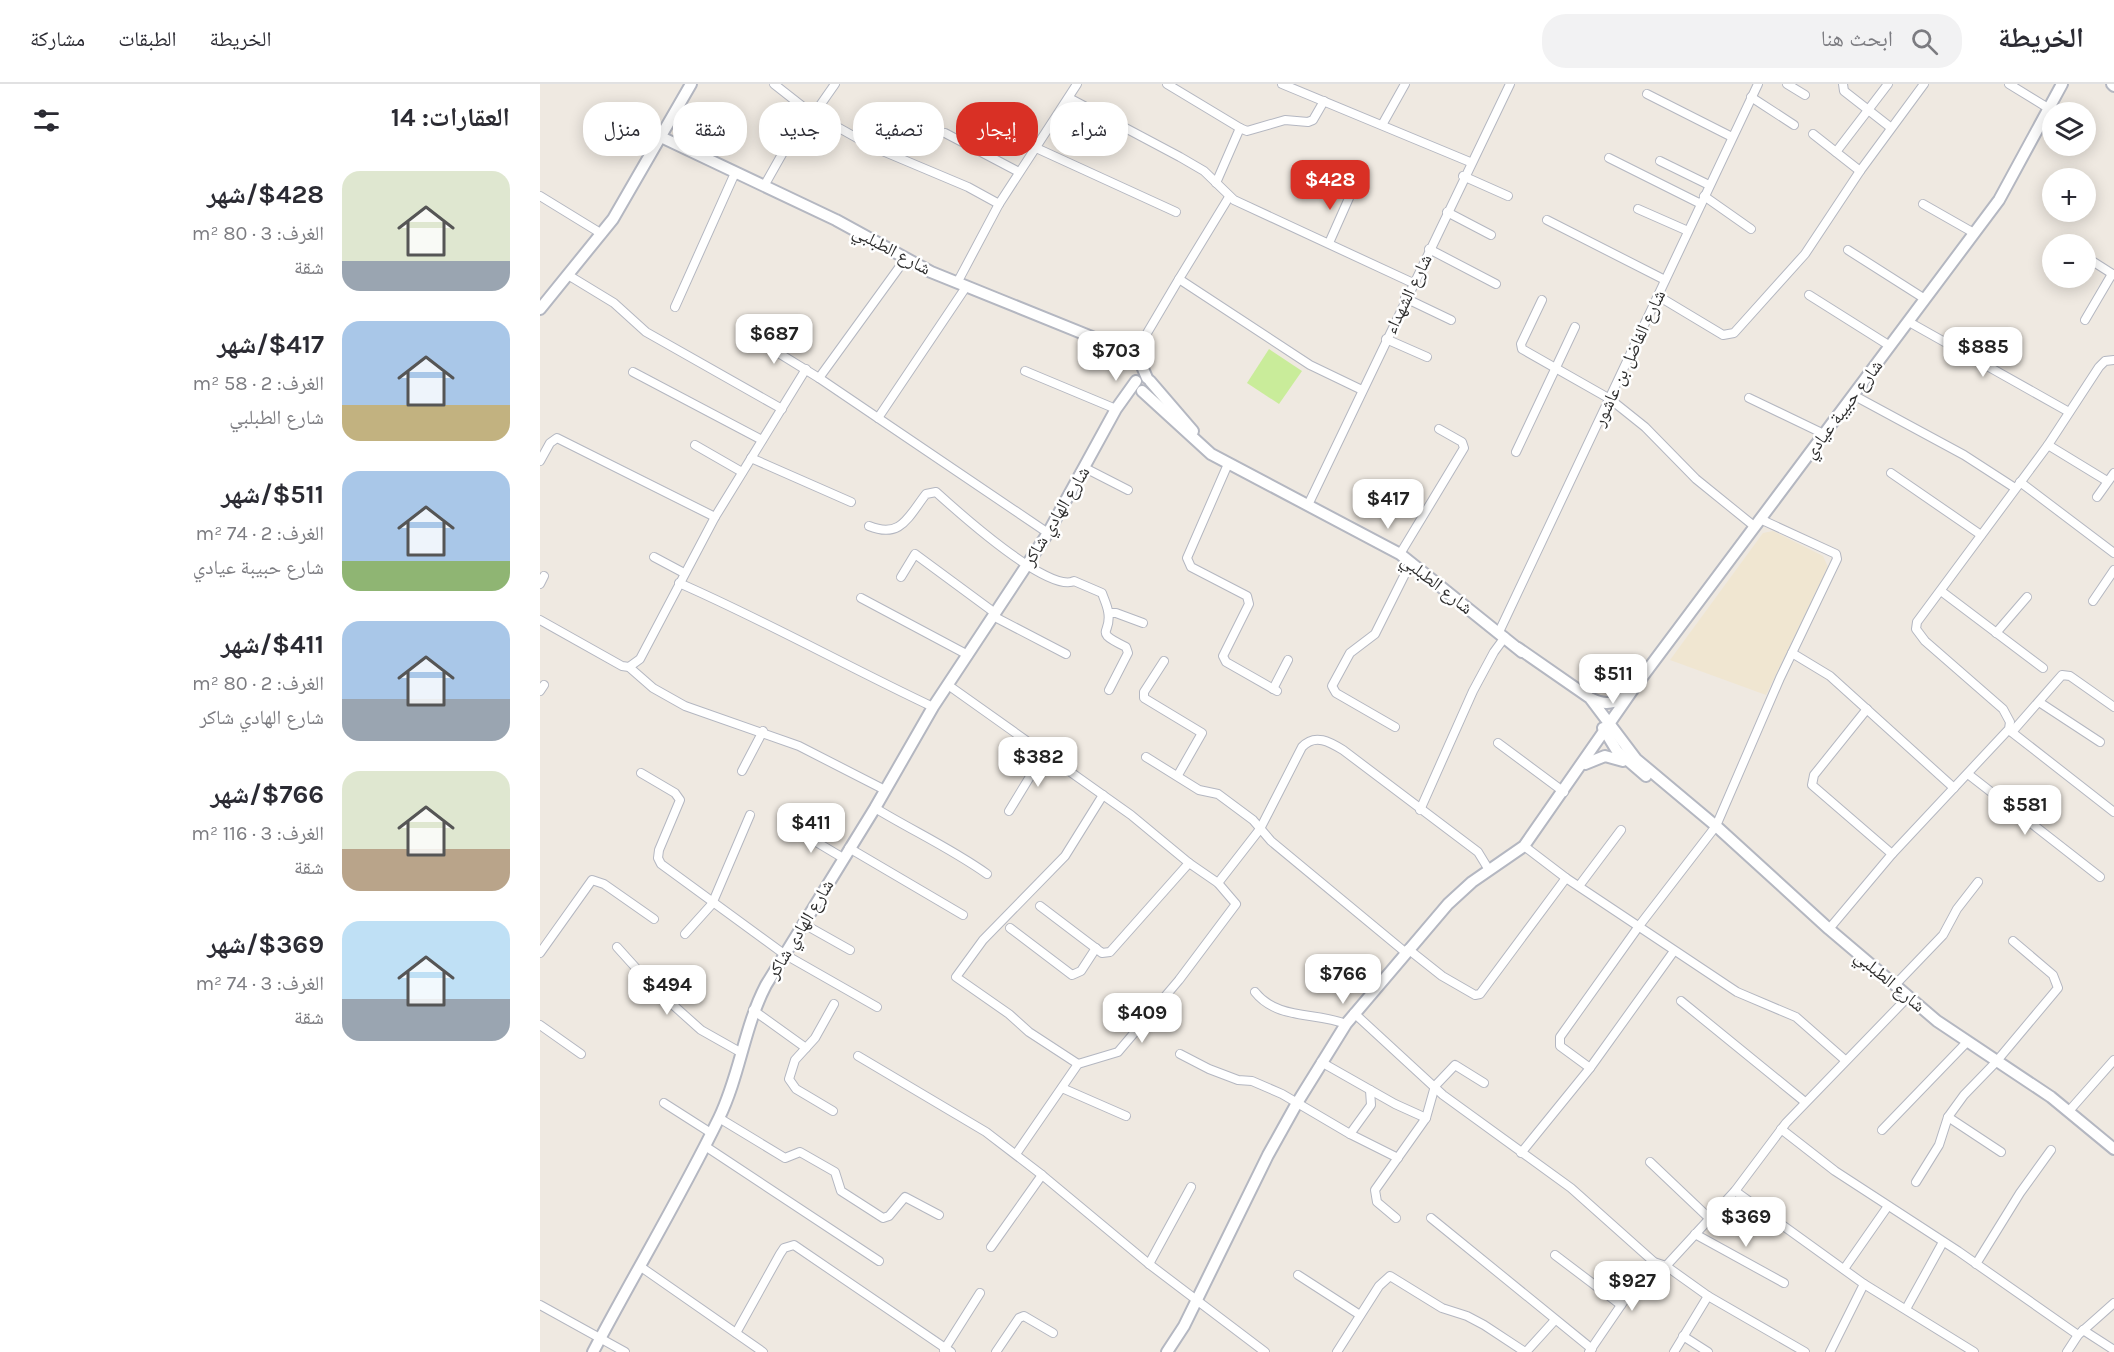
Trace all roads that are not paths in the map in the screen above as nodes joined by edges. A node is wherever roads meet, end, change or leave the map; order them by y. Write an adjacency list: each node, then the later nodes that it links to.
1 (691, 84): 34 (street)
2 (774, 84): 21 (street)
3 (835, 84): 22 (street)
4 (1077, 84): 19 (street)
5 (1167, 84): 29 (street)
6 (1282, 84): 20 (street)
7 (1405, 84): 27 (street)
8 (1508, 84): 44 (street, شارع الشهداء)
9 (1757, 84): 18 (street, شارع الفاضل بن عاشور)
10 (1787, 84): 17 (street)
11 (1843, 84): 25 (street)
12 (1888, 84): 25 (street)
13 (1924, 84): 30 (street)
14 (2009, 84): 24 (street)
15 (2062, 84): 23 (street, شارع حبيبة عيادي)
16 (1647, 94): 35 (street)
17 (1805, 95)
18 (1752, 97): 28 (street); 35 (street, شارع الفاضل بن عاشور)
19 (1069, 98): 36 (street); 49 (street)
20 (1324, 101): 27 (street); 29 (street)
21 (797, 102)
22 (819, 102)
23 (2052, 102)
24 (2042, 104)
25 (1869, 111): 30 (street); 38 (street)
26 (2042, 119): 65 (street, شارع حبيبة عيادي)
27 (1382, 125): 44 (street)
28 (1794, 125)
29 (1240, 128): 49 (street)
30 (1890, 128): 45 (street)
31 (841, 129): 57 (street)
32 (945, 133): 47 (street)
33 (1813, 134): 38 (street)
34 (661, 137): 46 (street, شارع الطبلبي)
35 (1732, 137): 50 (street, شارع الفاضل بن عاشور)
36 (1038, 141)
37 (1038, 149): 60 (street)
38 (1836, 152): 45 (street)
39 (649, 156): 66 (street)
40 (783, 156): 51 (street)
41 (1029, 156): 47 (street)
42 (1609, 158): 56 (street)
43 (1660, 161): 50 (street)
44 (1470, 162): 48 (street, شارع الشهداء)
45 (1860, 171): 80 (street)
46 (735, 172): 51 (street, شارع الطبلبي); 85 (street)
47 (1019, 172): 57 (street)
48 (1463, 176): 54 (street); 61 (street, شارع الشهداء)
49 (1216, 183): 55 (street)
50 (1709, 185): 56 (street, شارع الفاضل بن عاشور)
51 (764, 186): 71 (street, شارع الطبلبي)
52 (1353, 189): 68 (street)
53 (540, 196): 66 (street)
54 (1508, 196)
55 (1229, 197): 68 (street); 75 (street)
56 (1702, 200): 63 (street); 64 (street, شارع الفاضل بن عاشور)
57 (999, 204): 79 (street)
58 (1923, 204): 65 (street)
59 (1638, 209): 64 (street)
60 (1176, 212)
61 (1447, 212): 67 (street); 69 (street, شارع الشهداء)
62 (1547, 220): 76 (street)
63 (1751, 229)
64 (1688, 231): 76 (street, شارع الفاضل بن عاشور)
65 (1974, 233): 83 (street, شارع حبيبة عيادي)
66 (602, 234): 74 (street)
67 (1491, 235)
68 (1329, 243): 77 (street)
69 (1429, 249): 77 (street, شارع الشهداء); 78 (street)
70 (1848, 250): 83 (street)
71 (906, 258): 79 (street, شارع الطبلبي); 101 (street)
72 (2096, 263): 73 (street)
73 (2113, 274): 87 (street)
74 (568, 275): 86 (street); 108 (street)
75 (1179, 279): 93 (street); 103 (street)
76 (1665, 280): 80 (street, شارع الفاضل بن عاشور)
77 (1413, 283): 82 (street, شارع الشهداء)
78 (1496, 284)
79 (962, 285): 102 (street, شارع الطبلبي); 110 (street)
80 (1658, 296): 105 (street, شارع الفاضل بن عاشور)
81 (1809, 296): 94 (street)
82 (1405, 298): 88 (street); 92 (street, شارع الشهداء)
83 (1925, 299): 89 (street, شارع حبيبة عيادي)
84 (1542, 300): 97 (street)
85 (675, 307)
86 (540, 308)
87 (2085, 320)
88 (1451, 321)
89 (1909, 322): 94 (street, شارع حبيبة عيادي); 109 (street)
90 (1575, 327): 97 (street)
91 (754, 338): 98 (street)
92 (1386, 339): 95 (street); 103 (street, شارع الشهداء)
93 (1140, 345)
94 (1890, 346): 104 (street, شارع حبيبة عيادي)
95 (1427, 357)
96 (2114, 360): 109 (street)
97 (1554, 367): 105 (street); 116 (street)
98 (806, 369): 101 (street); 108 (street)
99 (1025, 371): 107 (street)
100 (633, 372): 113 (street)
101 (819, 378): 110 (street)
102 (1142, 384): 107 (street); 119 (street, شارع الطبلبي)
103 (1362, 390): 129 (street, شارع الشهداء)
104 (1853, 395): 112 (street, شارع حبيبة عيادي); 125 (street)
105 (1610, 399): 131 (street); 153 (street, شارع الفاضل بن عاشور)
106 (1749, 399): 112 (street)
107 (1119, 405): 120 (street, شارع الهادي شاكر)
108 (782, 409): 113 (street)
109 (2069, 412): 114 (street)
110 (878, 418): 133 (street)
111 (1439, 429): 136 (street)
112 (1824, 434): 131 (street, شارع حبيبة عيادي)
113 (762, 440): 117 (street)
114 (2048, 445): 124 (street); 125 (street)
115 (695, 446): 121 (street)
116 (1516, 452)
117 (751, 458): 121 (street); 128 (street)
118 (540, 461): 130 (street)
119 (1226, 462): 129 (street, شارع الطبلبي); 158 (street)
120 (1085, 468): 126 (street); 133 (street, شارع الهادي شاكر)
121 (742, 472): 130 (street)
122 (1891, 473): 134 (street)
123 (2114, 473): 124 (street)
124 (2107, 481): 127 (street)
125 (2018, 485): 134 (street); 135 (street)
126 (1128, 490)
127 (2097, 496)
128 (850, 502)
129 (1308, 504): 136 (street, شارع الطبلبي)
130 (715, 517): 141 (street)
131 (1757, 523): 155 (street); 163 (street, شارع حبيبة عيادي)
132 (869, 526): 139 (street)
133 (1048, 533): 139 (street, شارع الهادي شاكر)
134 (1981, 535): 144 (street)
135 (2114, 553)
136 (1400, 554): 138 (street, شارع الطبلبي)
137 (654, 558): 141 (street)
138 (1411, 562): 153 (street, شارع الطبلبي); 170 (street)
139 (1027, 564): 148 (street); 149 (street, شارع الهادي شاكر)
140 (2114, 570): 147 (street)
141 (684, 573): 143 (street)
142 (901, 578): 149 (street)
143 (679, 583): 160 (street); 167 (street)
144 (1941, 591): 152 (street); 173 (street)
145 (2027, 597): 152 (street)
146 (861, 598): 157 (street)
147 (2093, 601)
148 (1109, 613): 151 (street); 164 (street)
149 (994, 615): 156 (street); 157 (street, شارع الهادي شاكر)
150 (540, 620): 160 (street)
151 (1143, 624)
152 (1996, 633): 161 (street)
153 (1502, 635): 154 (street, شارع الطبلبي); 190 (street, شارع الفاضل بن عاشور)
154 (1518, 648): 165 (street, شارع الطبلبي); 171 (street, شارع الطبلبي)
155 (1792, 653): 169 (street); 194 (street)
156 (1066, 654)
157 (968, 655): 162 (street, شارع الهادي شاكر)
158 (1288, 660)
159 (1164, 661): 183 (street)
160 (629, 667): 172 (street)
161 (2043, 668)
162 (948, 685): 167 (street, شارع الهادي شاكر); 176 (street)
163 (1634, 688): 165 (street); 171 (street, شارع حبيبة عيادي)
164 (1109, 690)
165 (1586, 696): 171 (street, شارع الطبلبي)
166 (2039, 702): 168 (street); 173 (street); 174 (street)
167 (933, 707): 185 (street, شارع الهادي شاكر)
168 (2114, 707)
169 (1867, 709): 184 (street); 200 (street)
170 (1395, 727)
171 (1608, 728): 178 (street, شارع الطبلبي); 179 (street, شارع حبيبة عيادي); 188 (street, شارع الطبلبي)
172 (763, 731): 180 (street); 185 (street)
173 (2011, 731): 182 (street); 192 (street)
174 (2100, 742)
175 (1498, 743): 186 (street)
176 (1045, 752): 187 (street); 191 (street)
177 (1146, 757): 183 (street)
178 (1629, 764): 179 (street); 188 (street, شارع الطبلبي)
179 (1581, 769): 186 (street, شارع حبيبة عيادي)
180 (742, 771)
181 (642, 772): 210 (street)
182 (1968, 774): 184 (street); 205 (street)
183 (1178, 775): 196 (street)
184 (1954, 788): 200 (street)
185 (885, 790): 189 (street, شارع الهادي شاكر)
186 (1564, 792): 198 (street, شارع حبيبة عيادي)
187 (1103, 795): 202 (street); 247 (street)
188 (1679, 797): 194 (street, شارع الطبلبي)
189 (875, 808): 199 (street, شارع الهادي شاكر); 204 (street)
190 (1420, 810): 196 (street); 203 (street)
191 (1009, 811)
192 (2114, 812)
193 (750, 815): 210 (street)
194 (1716, 826): 215 (street); 217 (street, شارع الطبلبي)
195 (793, 828): 201 (street)
196 (1260, 829): 208 (street); 223 (street)
197 (1620, 830): 209 (street)
198 (1524, 846): 203 (street, شارع حبيبة عيادي); 206 (street)
199 (849, 848): 201 (street, شارع الهادي شاكر); 212 (street)
200 (1892, 854): 217 (street)
201 (843, 858): 214 (street, شارع الهادي شاكر)
202 (1189, 863): 208 (street); 221 (street)
203 (1489, 870): 223 (street, شارع حبيبة عيادي)
204 (987, 874)
205 (2100, 877)
206 (1566, 878): 209 (street); 223 (street)
207 (1978, 882): 227 (street)
208 (1218, 883): 247 (street)
209 (1579, 886): 215 (street)
210 (712, 904): 218 (street); 226 (street)
211 (1041, 906): 221 (street)
212 (963, 915)
213 (654, 919): 225 (street)
214 (802, 923): 222 (street); 226 (street, شارع الهادي شاكر)
215 (1639, 926): 224 (street); 248 (street)
216 (1010, 928): 221 (street)
217 (1829, 929): 227 (street, شارع الطبلبي)
218 (685, 934)
219 (2013, 941): 246 (street)
220 (617, 947): 239 (street)
221 (1096, 948)
222 (850, 950)
223 (1406, 950): 234 (street, شارع حبيبة عيادي)
224 (1674, 951): 243 (street); 248 (street)
225 (540, 953)
226 (784, 954): 232 (street); 233 (street, شارع الهادي شاكر)
227 (1895, 985): 229 (street, شارع الطبلبي)
228 (1255, 992): 235 (street)
229 (1908, 997): 237 (street, شارع الطبلبي); 243 (street)
230 (1681, 1001): 254 (street)
231 (834, 1004): 238 (street)
232 (877, 1007)
233 (753, 1010): 238 (street); 239 (street, شارع الهادي شاكر)
234 (1354, 1014): 235 (street, شارع حبيبة عيادي); 250 (street)
235 (1346, 1024): 245 (street, شارع حبيبة عيادي)
236 (540, 1025): 240 (street)
237 (1967, 1042): 246 (street, شارع الطبلبي); 263 (street)
238 (806, 1048): 256 (street)
239 (741, 1052): 260 (street, شارع الهادي شاكر)
240 (581, 1054)
241 (1180, 1054): 255 (street)
242 (858, 1056): 271 (street)
243 (1845, 1060): 254 (street)
244 (2114, 1060): 257 (street)
245 (1322, 1062): 252 (street); 255 (street, شارع حبيبة عيادي)
246 (1996, 1062): 257 (street, شارع الطبلبي); 259 (street)
247 (1078, 1064): 251 (street)
248 (1590, 1068): 270 (street)
249 (1484, 1083): 250 (street)
250 (1435, 1086): 261 (street); 270 (street)
251 (1062, 1088): 258 (street); 271 (street)
252 (1370, 1090): 261 (street); 265 (street)
253 (664, 1102): 264 (street)
254 (1805, 1102): 262 (street)
255 (1297, 1103): 265 (street); 299 (street, شارع حبيبة عيادي)
256 (833, 1111)
257 (2069, 1111): 267 (street, شارع الطبلبي)
258 (1126, 1116)
259 (1948, 1117): 269 (street); 275 (street)
260 (719, 1118): 264 (street, شارع الهادي شاكر); 279 (street)
261 (1426, 1118): 272 (street)
262 (1781, 1130): 277 (street); 278 (street)
263 (1882, 1130)
264 (711, 1133): 266 (street, شارع الهادي شاكر)
265 (1350, 1134): 272 (street)
266 (705, 1146): 287 (street); 292 (street, شارع الهادي شاكر)
267 (2114, 1149)
268 (2051, 1150): 290 (street)
269 (2001, 1152)
270 (1521, 1153): 288 (street)
271 (1016, 1154): 274 (street)
272 (1398, 1158): 280 (street)
273 (1650, 1162): 282 (street)
274 (1042, 1175): 285 (street); 289 (street)
275 (1916, 1182)
276 (1191, 1187): 289 (street)
277 (1735, 1191): 282 (street); 293 (street)
278 (1888, 1206): 284 (street); 293 (street)
279 (939, 1215)
280 (1396, 1218)
281 (1431, 1218): 305 (street)
282 (1709, 1218): 283 (street)
283 (1695, 1234): 291 (street); 295 (street)
284 (1943, 1242): 290 (street); 303 (street)
285 (991, 1247)
286 (1555, 1255): 302 (street)
287 (879, 1262)
288 (1654, 1262): 291 (street); 302 (street)
289 (1149, 1264): 299 (street)
290 (1976, 1264): 306 (street)
291 (1666, 1266): 298 (street)
292 (641, 1267): 307 (street); 309 (street, شارع الهادي شاكر)
293 (1844, 1269): 296 (street)
294 (1298, 1275): 304 (street)
295 (1784, 1283)
296 (1864, 1284): 303 (street); 325 (street)
297 (980, 1293): 311 (street)
298 (1708, 1296): 310 (street); 324 (street)
299 (1196, 1300): 318 (street, شارع حبيبة عيادي); 319 (street)
300 (2114, 1304): 306 (street)
301 (540, 1305): 309 (street)
302 (1621, 1305): 312 (street)
303 (1906, 1309): 326 (street)
304 (1360, 1315): 320 (street); 321 (street)
305 (1555, 1320): 312 (street); 321 (street)
306 (2080, 1332): 313 (street); 327 (street)
307 (736, 1333): 311 (street); 316 (street)
308 (1053, 1333): 317 (street)
309 (601, 1336): 314 (street, شارع الهادي شاكر); 315 (street)
310 (1683, 1336): 322 (street); 323 (street)
311 (946, 1350)
312 (1590, 1350)
313 (2114, 1350)
314 (593, 1352)
315 (625, 1352)
316 (763, 1352)
317 (996, 1352)
318 (1167, 1352)
319 (1265, 1352)
320 (1337, 1352)
321 (1526, 1352)
322 (1674, 1352)
323 (1708, 1352)
324 (1805, 1352)
325 (1830, 1352)
326 (1974, 1352)
327 (2067, 1352)

